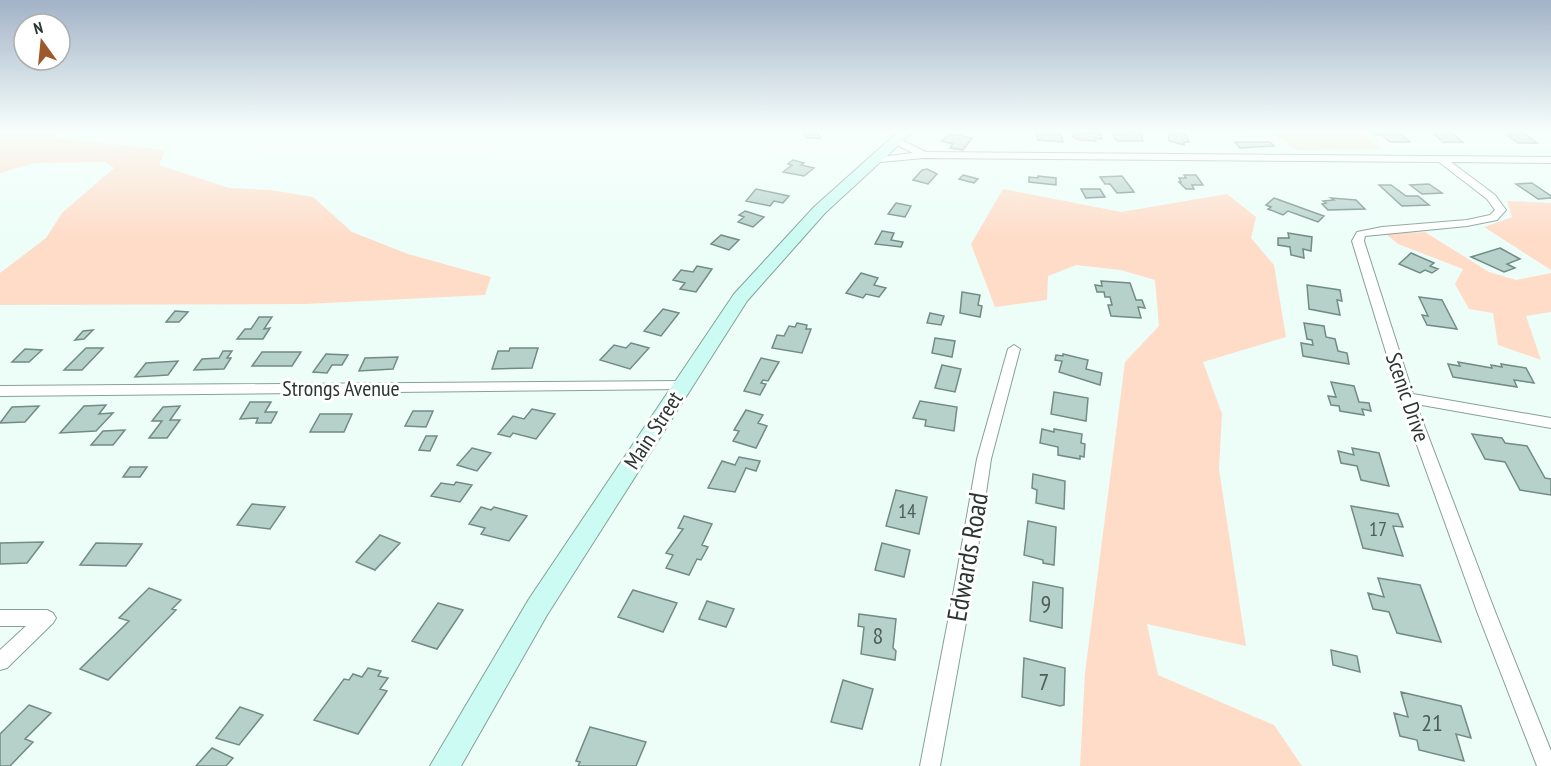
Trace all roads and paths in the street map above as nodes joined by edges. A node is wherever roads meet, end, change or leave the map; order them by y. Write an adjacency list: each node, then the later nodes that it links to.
1 (865, 167): 4 (main road, Main Street)
2 (1451, 167): 6 (street, Scenic Drive)
3 (1014, 349): 11 (street, Edwards Road)
4 (681, 386): 5 (street, Strongs Avenue); 10 (main road, Main Street)
5 (0, 391)
6 (1407, 398): 7 (street); 12 (street, Scenic Drive)
7 (1551, 423)
8 (0, 618): 9 (street)
9 (0, 662)
10 (445, 766)
11 (930, 766)
12 (1547, 766)

